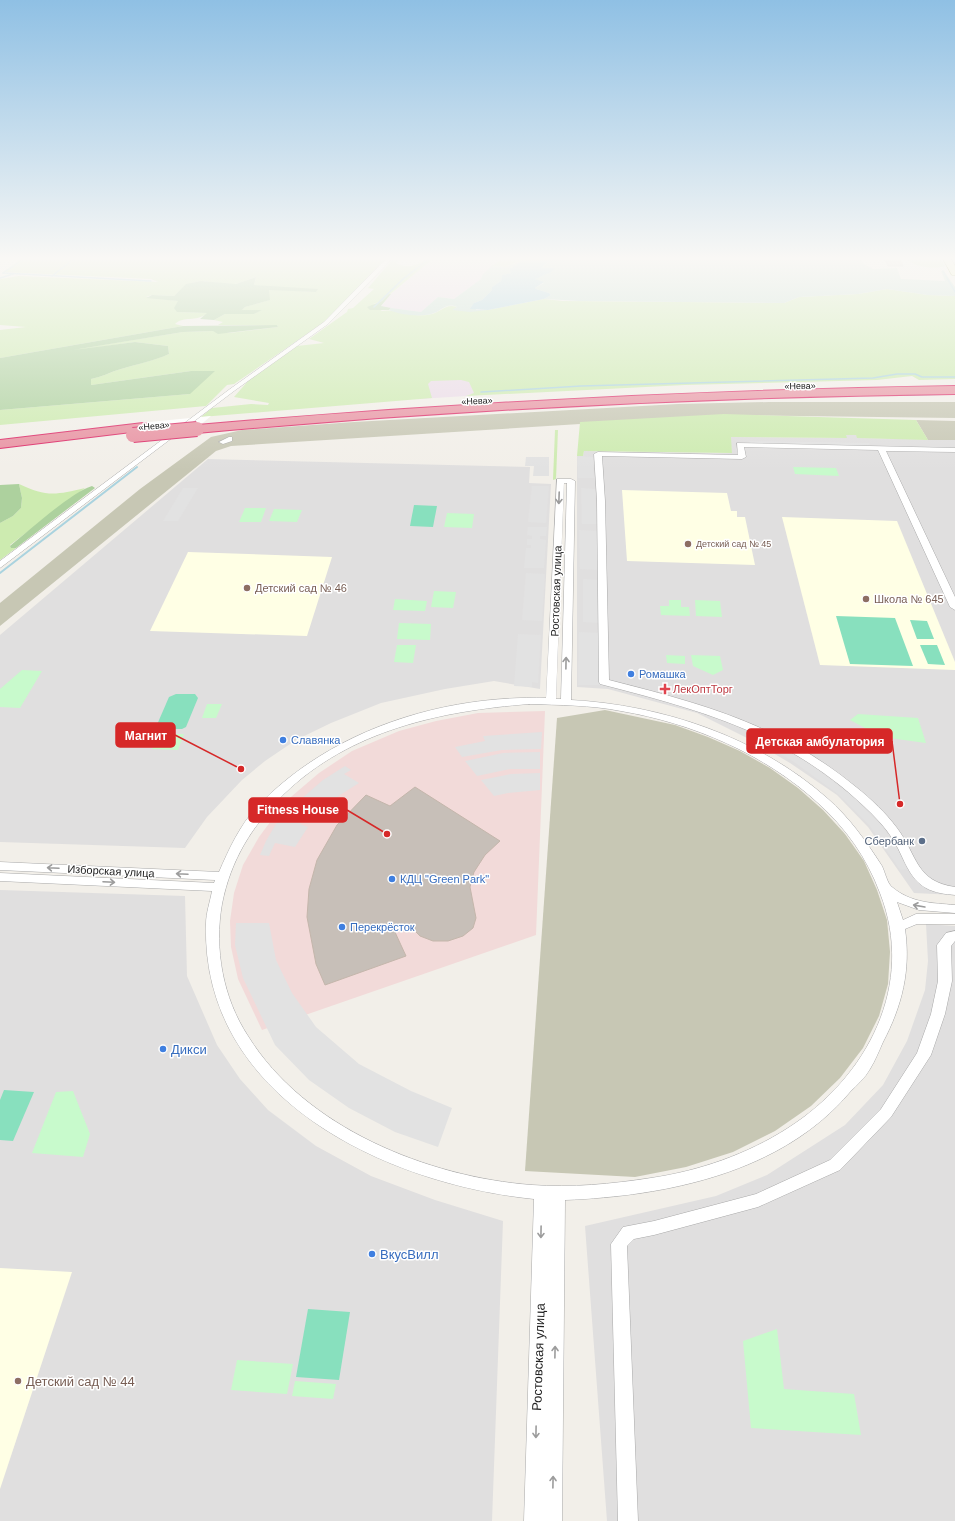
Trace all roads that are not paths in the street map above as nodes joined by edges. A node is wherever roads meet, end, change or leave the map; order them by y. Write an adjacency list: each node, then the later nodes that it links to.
1 (319, 328): 10 (street)
2 (955, 383): 4 (highway, «Нева»)
3 (955, 390): 4 (highway, «Нева»)
4 (202, 425): 5 (highway, «Нева», bridge)
5 (138, 431): 6 (highway, «Нева»); 9 (highway, «Нева»)
6 (0, 444)
7 (881, 449): 8 (street); 11 (street); 18 (street)
8 (955, 450)
9 (0, 451)
10 (0, 565)
11 (955, 607)
12 (551, 702): 13 (street); 13 (street, Ростовская улица, one-way to 12); 16 (street)
13 (566, 702): 17 (street)
14 (0, 866): 16 (street, Изборская улица, one-way to 14)
15 (0, 877): 16 (street, Изборская улица, one-way to 16)
16 (220, 881): 23 (street)
17 (886, 890): 19 (street, one-way to 17); 21 (street)
18 (955, 890)
19 (955, 908)
20 (955, 920): 21 (street)
21 (898, 927): 23 (street)
22 (955, 936): 26 (street)
23 (550, 1193): 24 (street, Ростовская улица, one-way to 24); 25 (street, Ростовская улица, one-way to 23)
24 (534, 1521)
25 (552, 1521)
26 (628, 1521)

